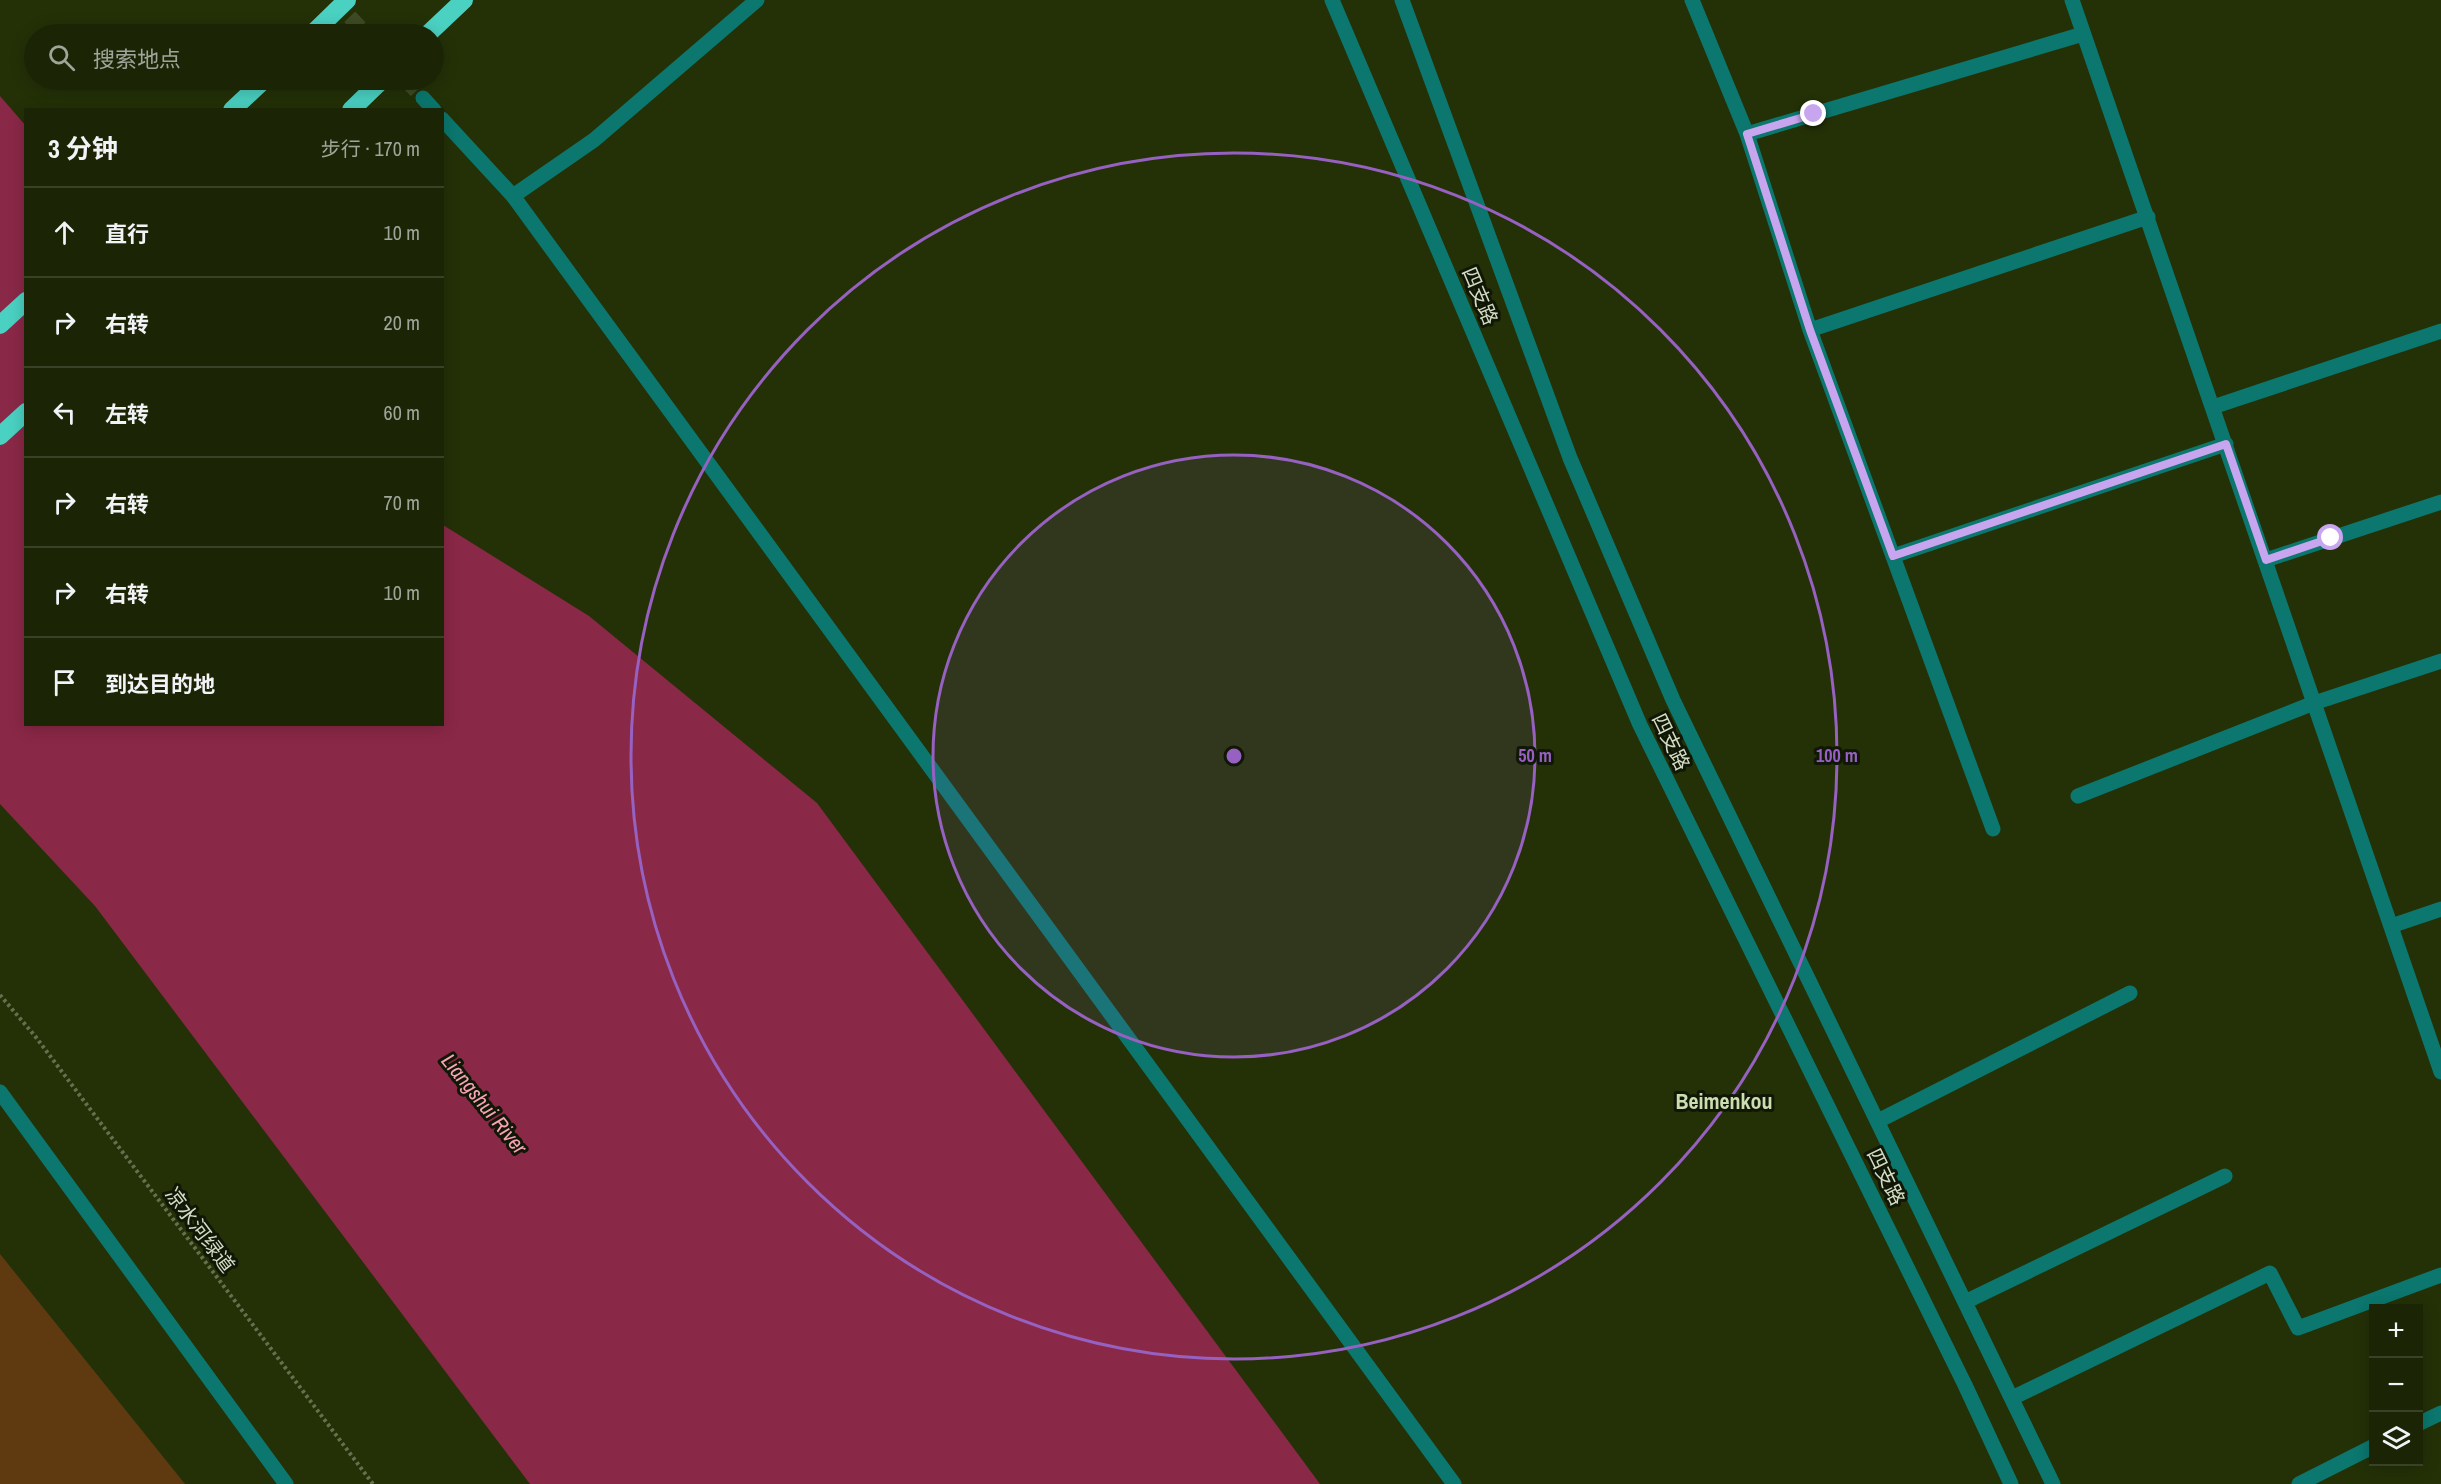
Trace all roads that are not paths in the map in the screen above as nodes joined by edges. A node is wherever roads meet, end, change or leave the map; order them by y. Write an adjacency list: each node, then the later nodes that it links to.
1 (347, 0): 8 (highway)
2 (464, 0): 9 (highway)
3 (757, 0): 17 (street)
4 (1332, 0): 49 (street, 四支路)
5 (1402, 0): 39 (street, 四支路)
6 (1692, 0): 16 (street)
7 (2072, 0): 10 (street)
8 (322, 24)
9 (439, 24)
10 (2083, 34): 16 (street); 18 (street)
11 (253, 90): 13 (highway)
12 (372, 90): 14 (highway)
13 (234, 108)
14 (353, 108)
15 (444, 121): 17 (street)
16 (1747, 134): 21 (street)
17 (513, 196): 48 (street)
18 (2148, 217): 21 (street); 23 (street)
19 (24, 303): 20 (highway)
20 (0, 325)
21 (1810, 330): 28 (street)
22 (2441, 332): 23 (street)
23 (2213, 407): 26 (street)
24 (24, 414): 25 (highway)
25 (0, 436)
26 (2226, 444): 28 (street); 29 (street)
27 (2441, 502): 29 (street)
28 (1893, 556): 33 (street)
29 (2266, 560): 31 (street)
30 (2441, 661): 31 (street)
31 (2314, 703): 32 (street); 35 (street)
32 (2078, 796)
33 (1993, 829)
34 (2441, 909): 35 (street)
35 (2391, 926): 37 (street)
36 (2130, 993): 39 (street)
37 (2441, 1072)
38 (0, 1092): 47 (street)
39 (1878, 1122): 42 (street, 四支路)
40 (2225, 1176): 42 (street)
41 (2441, 1275): 43 (street)
42 (1965, 1302): 43 (street, 四支路)
43 (2012, 1398): 50 (street, 四支路)
44 (2441, 1413): 45 (street)
45 (2423, 1422)
46 (2369, 1448): 51 (street)
47 (286, 1484)
48 (1454, 1484)
49 (2011, 1484)
50 (2053, 1484)
51 (2298, 1484)

